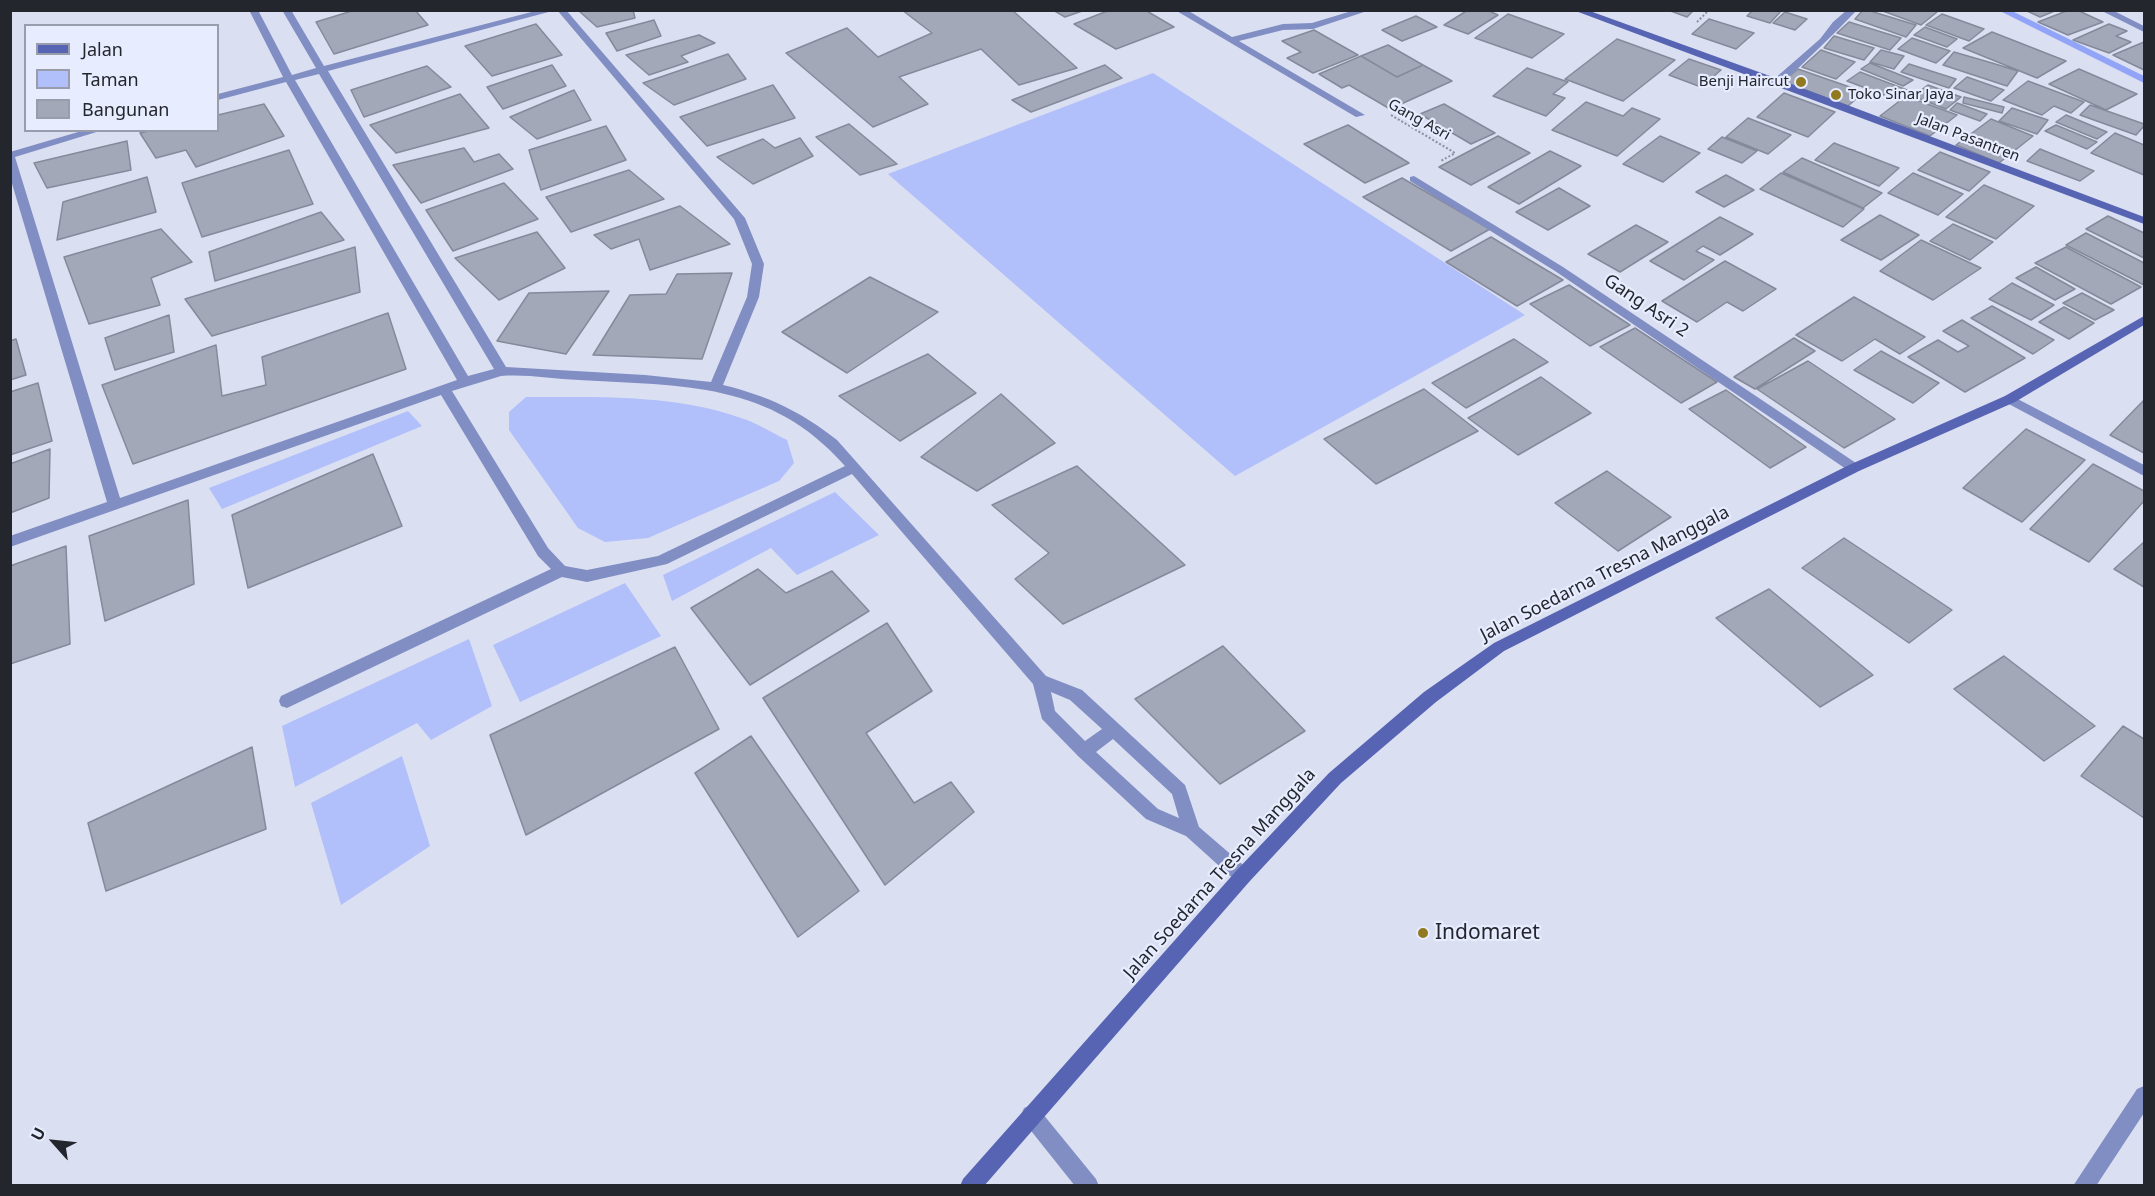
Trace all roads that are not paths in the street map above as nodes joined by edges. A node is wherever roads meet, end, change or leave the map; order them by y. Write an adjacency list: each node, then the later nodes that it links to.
1 (253, 10): 13 (street)
2 (286, 10): 12 (street)
3 (552, 10): 12 (street)
4 (561, 10): 26 (street)
5 (1179, 10): 11 (street)
6 (1366, 10): 11 (street)
7 (1576, 10): 14 (main road, Jalan Pasantren)
8 (1853, 10): 14 (street)
9 (2104, 10): 10 (street)
10 (2145, 29)
11 (1232, 40): 16 (street)
12 (320, 69): 13 (street); 24 (street)
13 (288, 77): 15 (street); 25 (street)
14 (1778, 82): 22 (main road, Jalan Pasantren)
15 (219, 97)
16 (1360, 115)
17 (91, 132): 18 (street)
18 (10, 156): 20 (street)
19 (1414, 179): 30 (street, Gang Asri 2)
20 (26, 206): 21 (street); 32 (street)
21 (10, 211)
22 (2145, 221)
23 (2145, 320): 28 (main road, Jalan Soedarna Tresna Manggala)
24 (502, 372): 25 (street); 26 (street)
25 (465, 382): 27 (street)
26 (716, 386): 29 (street)
27 (444, 389): 32 (street); 34 (street)
28 (2010, 399): 30 (main road, Jalan Soedarna Tresna Manggala); 31 (street)
29 (853, 468): 34 (street); 35 (street)
30 (1854, 468): 40 (main road, Jalan Soedarna Tresna Manggala)
31 (2142, 470)
32 (115, 506): 33 (street)
33 (10, 542)
34 (561, 571): 36 (street)
35 (1040, 681): 37 (street); 38 (street)
36 (287, 702)
37 (1113, 730): 38 (street); 39 (street)
38 (1084, 751): 39 (street)
39 (1192, 831): 40 (street)
40 (1242, 876): 42 (main road, Jalan Soedarna Tresna Manggala)
41 (2145, 1096): 45 (street)
42 (1031, 1115): 43 (main road, Jalan Soedarna Tresna Manggala); 44 (street)
43 (970, 1185)
44 (1089, 1185)
45 (2083, 1185)

